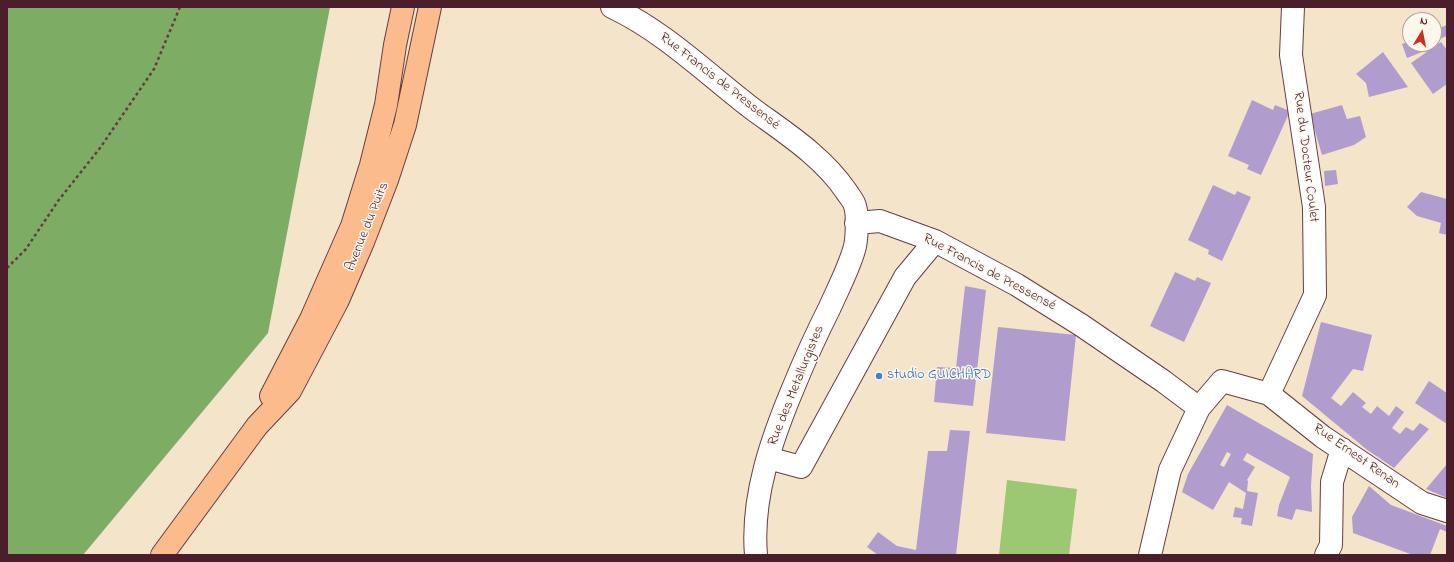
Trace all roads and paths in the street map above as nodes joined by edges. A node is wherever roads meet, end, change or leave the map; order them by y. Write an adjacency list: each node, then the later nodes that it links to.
1 (180, 7): 8 (path)
2 (403, 7): 11 (main road, Avenue du Puits)
3 (430, 7): 11 (main road, Avenue du Puits)
4 (612, 7): 6 (street, Rue Francis de Pressensé)
5 (1293, 7): 9 (street, Rue du Docteur Coulet)
6 (856, 223): 7 (street, Rue Francis de Pressensé); 13 (street, Rue des Metallurgistes)
7 (935, 241): 10 (street, Rue Francis de Pressensé); 13 (street)
8 (7, 268)
9 (1269, 394): 10 (street); 12 (street, Rue Ernest Renan)
10 (1199, 408): 17 (street)
11 (257, 426): 15 (main road, Avenue du Puits)
12 (1342, 449): 14 (street, Rue Ernest Renan); 18 (street)
13 (768, 458): 16 (street, Rue des Metallurgistes)
14 (1447, 511)
15 (162, 555)
16 (756, 555)
17 (1150, 555)
18 (1326, 555)

